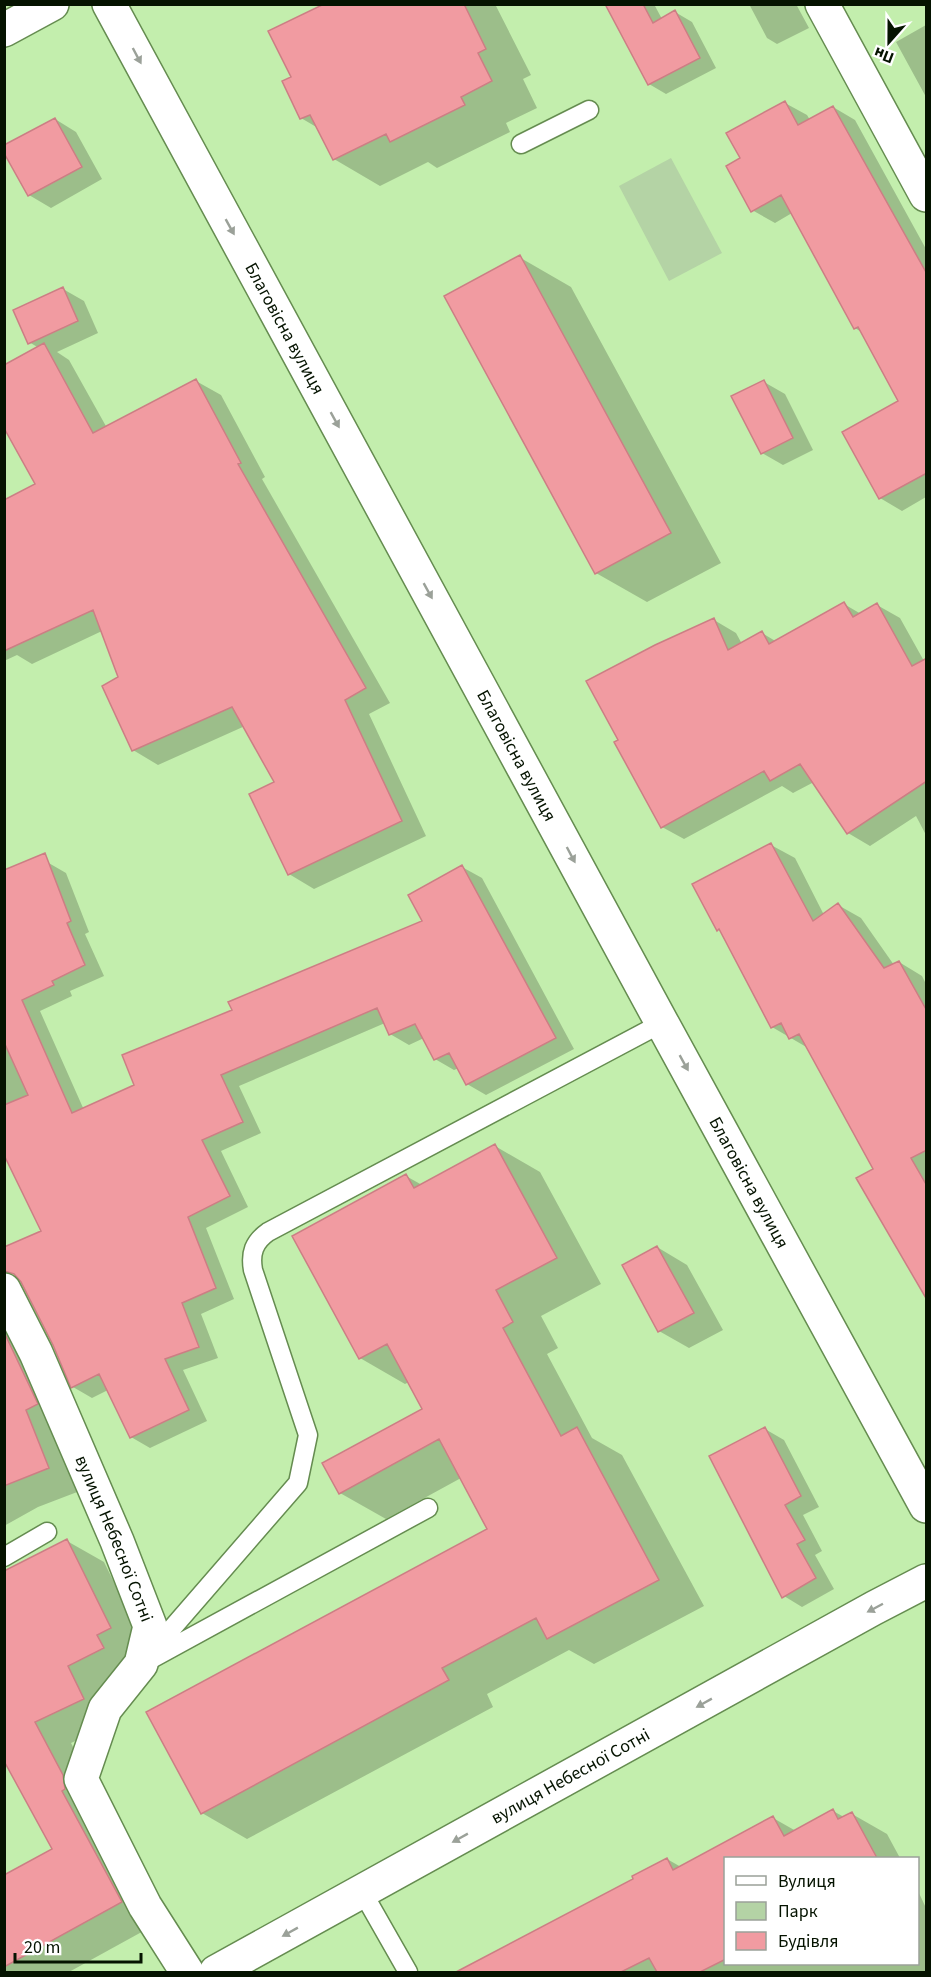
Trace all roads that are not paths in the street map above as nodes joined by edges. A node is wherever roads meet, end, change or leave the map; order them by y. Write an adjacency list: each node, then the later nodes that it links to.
1 (52, 4): 4 (street)
2 (109, 4): 8 (street, Благовісна вулиця, one-way to 8)
3 (822, 4): 7 (street)
4 (4, 30)
5 (589, 110): 6 (lane)
6 (521, 144)
7 (927, 195)
8 (662, 1023): 10 (street, Благовісна вулиця, one-way to 10); 15 (lane)
9 (4, 1290): 15 (street, вулиця Небесної Сотні)
10 (927, 1506)
11 (428, 1508): 15 (lane)
12 (47, 1532): 13 (lane)
13 (4, 1557)
14 (927, 1581): 16 (street, вулиця Небесної Сотні, one-way to 16)
15 (141, 1664): 17 (street, вулиця Небесної Сотні)
16 (363, 1893): 18 (street, вулиця Небесної Сотні, one-way to 18); 19 (lane)
17 (187, 1972)
18 (216, 1972)
19 (408, 1972)

